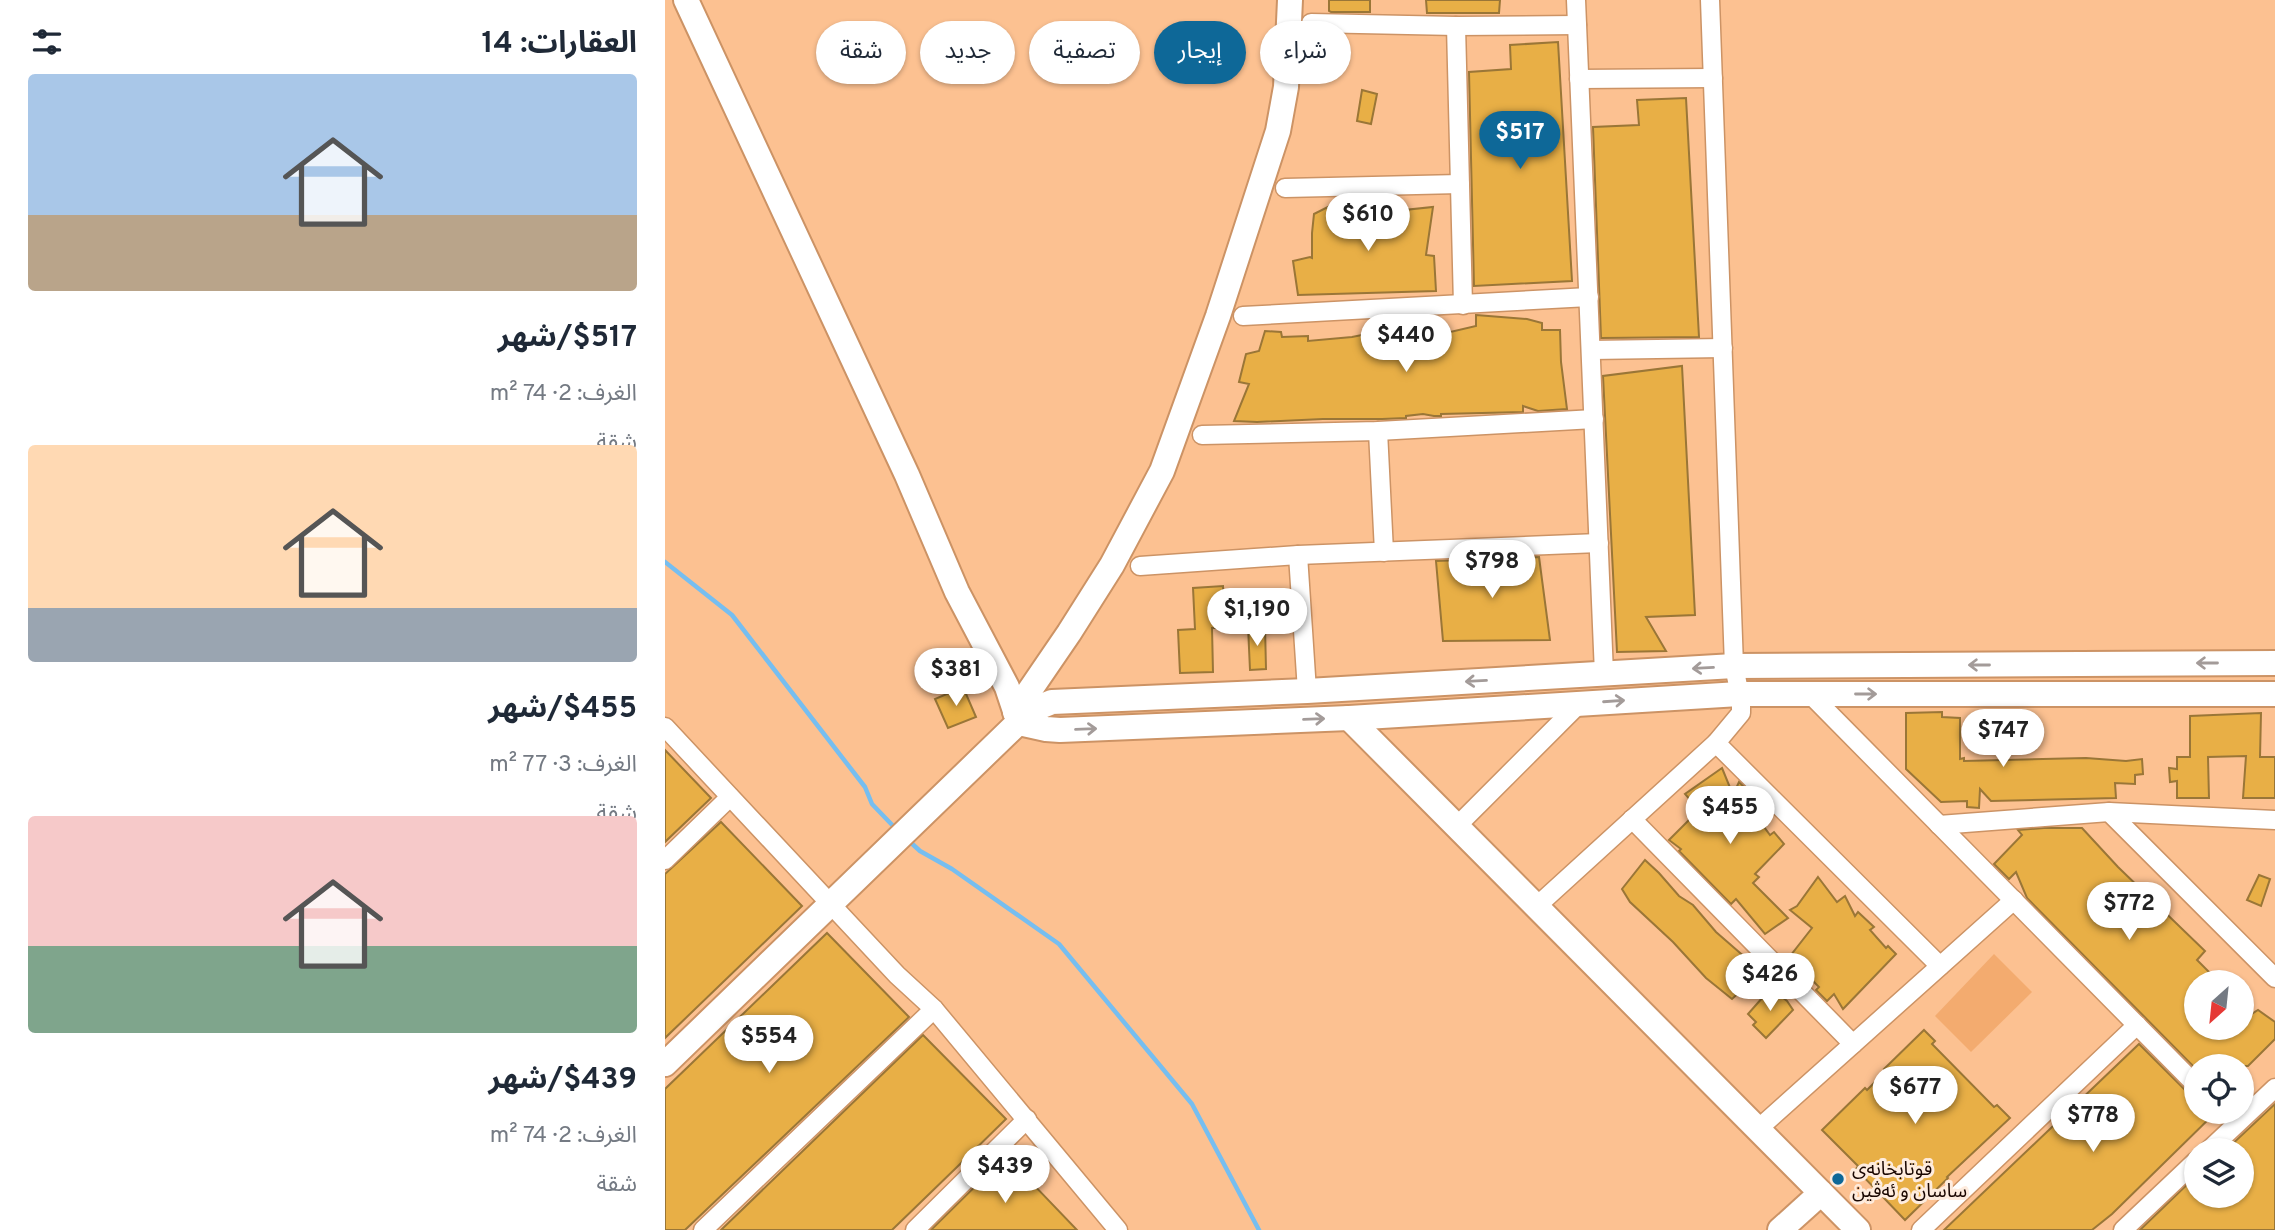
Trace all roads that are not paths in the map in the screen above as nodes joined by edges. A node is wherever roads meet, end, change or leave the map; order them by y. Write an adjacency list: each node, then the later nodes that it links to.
1 (686, 0): 32 (street)
2 (1290, 0): 32 (street)
3 (1576, 0): 6 (street)
4 (1710, 0): 8 (street)
5 (1351, 24): 7 (street)
6 (1577, 25): 7 (street); 9 (street)
7 (1456, 26): 10 (street)
8 (1713, 78): 9 (street); 15 (street)
9 (1579, 79): 12 (street)
10 (1460, 184): 11 (street); 13 (street)
11 (1285, 188)
12 (1589, 297): 13 (street); 16 (street)
13 (1462, 305): 14 (street)
14 (1243, 316)
15 (1723, 348): 16 (street); 25 (street)
16 (1591, 350): 17 (street)
17 (1594, 419): 18 (street); 20 (street)
18 (1378, 430): 19 (street); 21 (street)
19 (1202, 435)
20 (1599, 543): 21 (street); 26 (street)
21 (1384, 552): 22 (street)
22 (1298, 555): 23 (street); 27 (street)
23 (1140, 566)
24 (2275, 663): 25 (street, one-way to 25)
25 (1734, 666): 26 (street, one-way to 26); 28 (street)
26 (1604, 674): 27 (street, one-way to 27)
27 (1307, 691): 32 (street)
28 (1739, 694): 29 (street); 31 (street, one-way to 28); 35 (street)
29 (1810, 694): 30 (street, one-way to 30); 40 (street)
30 (2275, 694)
31 (1579, 704): 33 (street); 41 (street)
32 (1017, 717): 33 (street, one-way to 33); 44 (street)
33 (1349, 718): 41 (street)
34 (665, 727): 36 (street)
35 (1716, 743): 38 (street); 46 (street)
36 (730, 797): 42 (street); 44 (street)
37 (2109, 812): 39 (street); 40 (street); 47 (street)
38 (1632, 819): 45 (street); 50 (street)
39 (2275, 820)
40 (1939, 825): 43 (street)
41 (1458, 826): 45 (street)
42 (665, 860)
43 (2014, 900): 46 (street); 49 (street)
44 (830, 904): 48 (street); 51 (street)
45 (1537, 906): 56 (street)
46 (1940, 966): 50 (street)
47 (2275, 978)
48 (934, 1009): 54 (street); 60 (street)
49 (2137, 1025): 52 (street); 65 (street)
50 (1853, 1044): 56 (street)
51 (665, 1064)
52 (2184, 1073)
53 (2275, 1088): 55 (street)
54 (1027, 1119): 61 (street); 62 (street)
55 (2236, 1125): 57 (street)
56 (1758, 1129): 59 (street)
57 (2222, 1138)
58 (2184, 1172): 66 (street)
59 (1821, 1193): 63 (street); 64 (street)
60 (703, 1230)
61 (915, 1230)
62 (1118, 1230)
63 (1780, 1230)
64 (1858, 1230)
65 (1921, 1230)
66 (2123, 1230)

